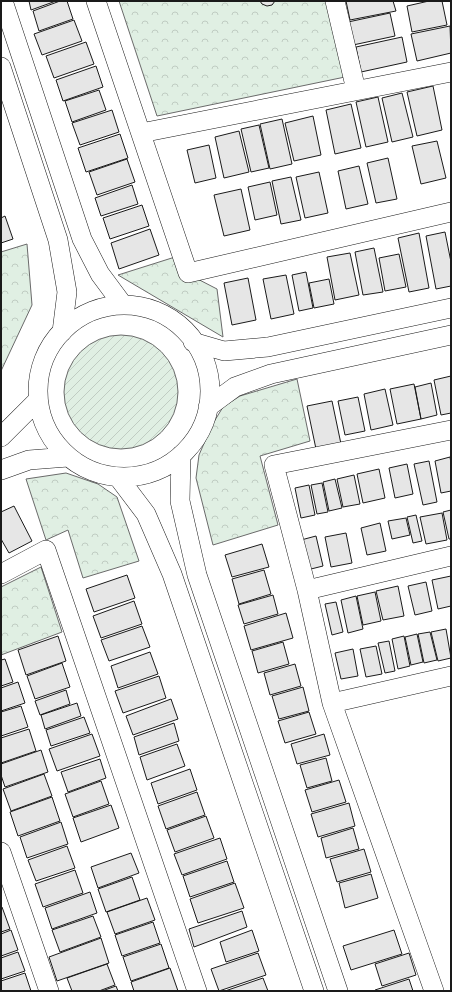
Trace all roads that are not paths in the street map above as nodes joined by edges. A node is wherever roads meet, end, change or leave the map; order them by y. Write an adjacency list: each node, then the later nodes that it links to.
1 (3, 1): 9 (street)
2 (96, 1): 7 (street)
3 (335, 1): 6 (street)
4 (1, 66): 11 (street)
5 (451, 72): 6 (street)
6 (356, 90): 7 (street)
7 (141, 133): 8 (street)
8 (451, 212)
9 (123, 305): 11 (street); 13 (street)
10 (451, 308): 13 (street)
11 (62, 332): 14 (street)
12 (451, 335): 15 (street)
13 (193, 342): 15 (street)
14 (38, 400): 17 (street); 19 (street)
15 (208, 407): 18 (street)
16 (451, 430): 24 (street)
17 (1, 438)
18 (181, 455): 21 (street); 31 (street)
19 (68, 457): 20 (street); 21 (street)
20 (1, 470)
21 (118, 478): 30 (street)
22 (451, 556): 24 (street)
23 (1, 574): 29 (street)
24 (307, 590): 26 (street)
25 (451, 676): 26 (street)
26 (332, 703): 32 (street)
27 (1, 852): 28 (street)
28 (49, 991)
29 (197, 991)
30 (314, 991)
31 (338, 991)
32 (434, 991)

